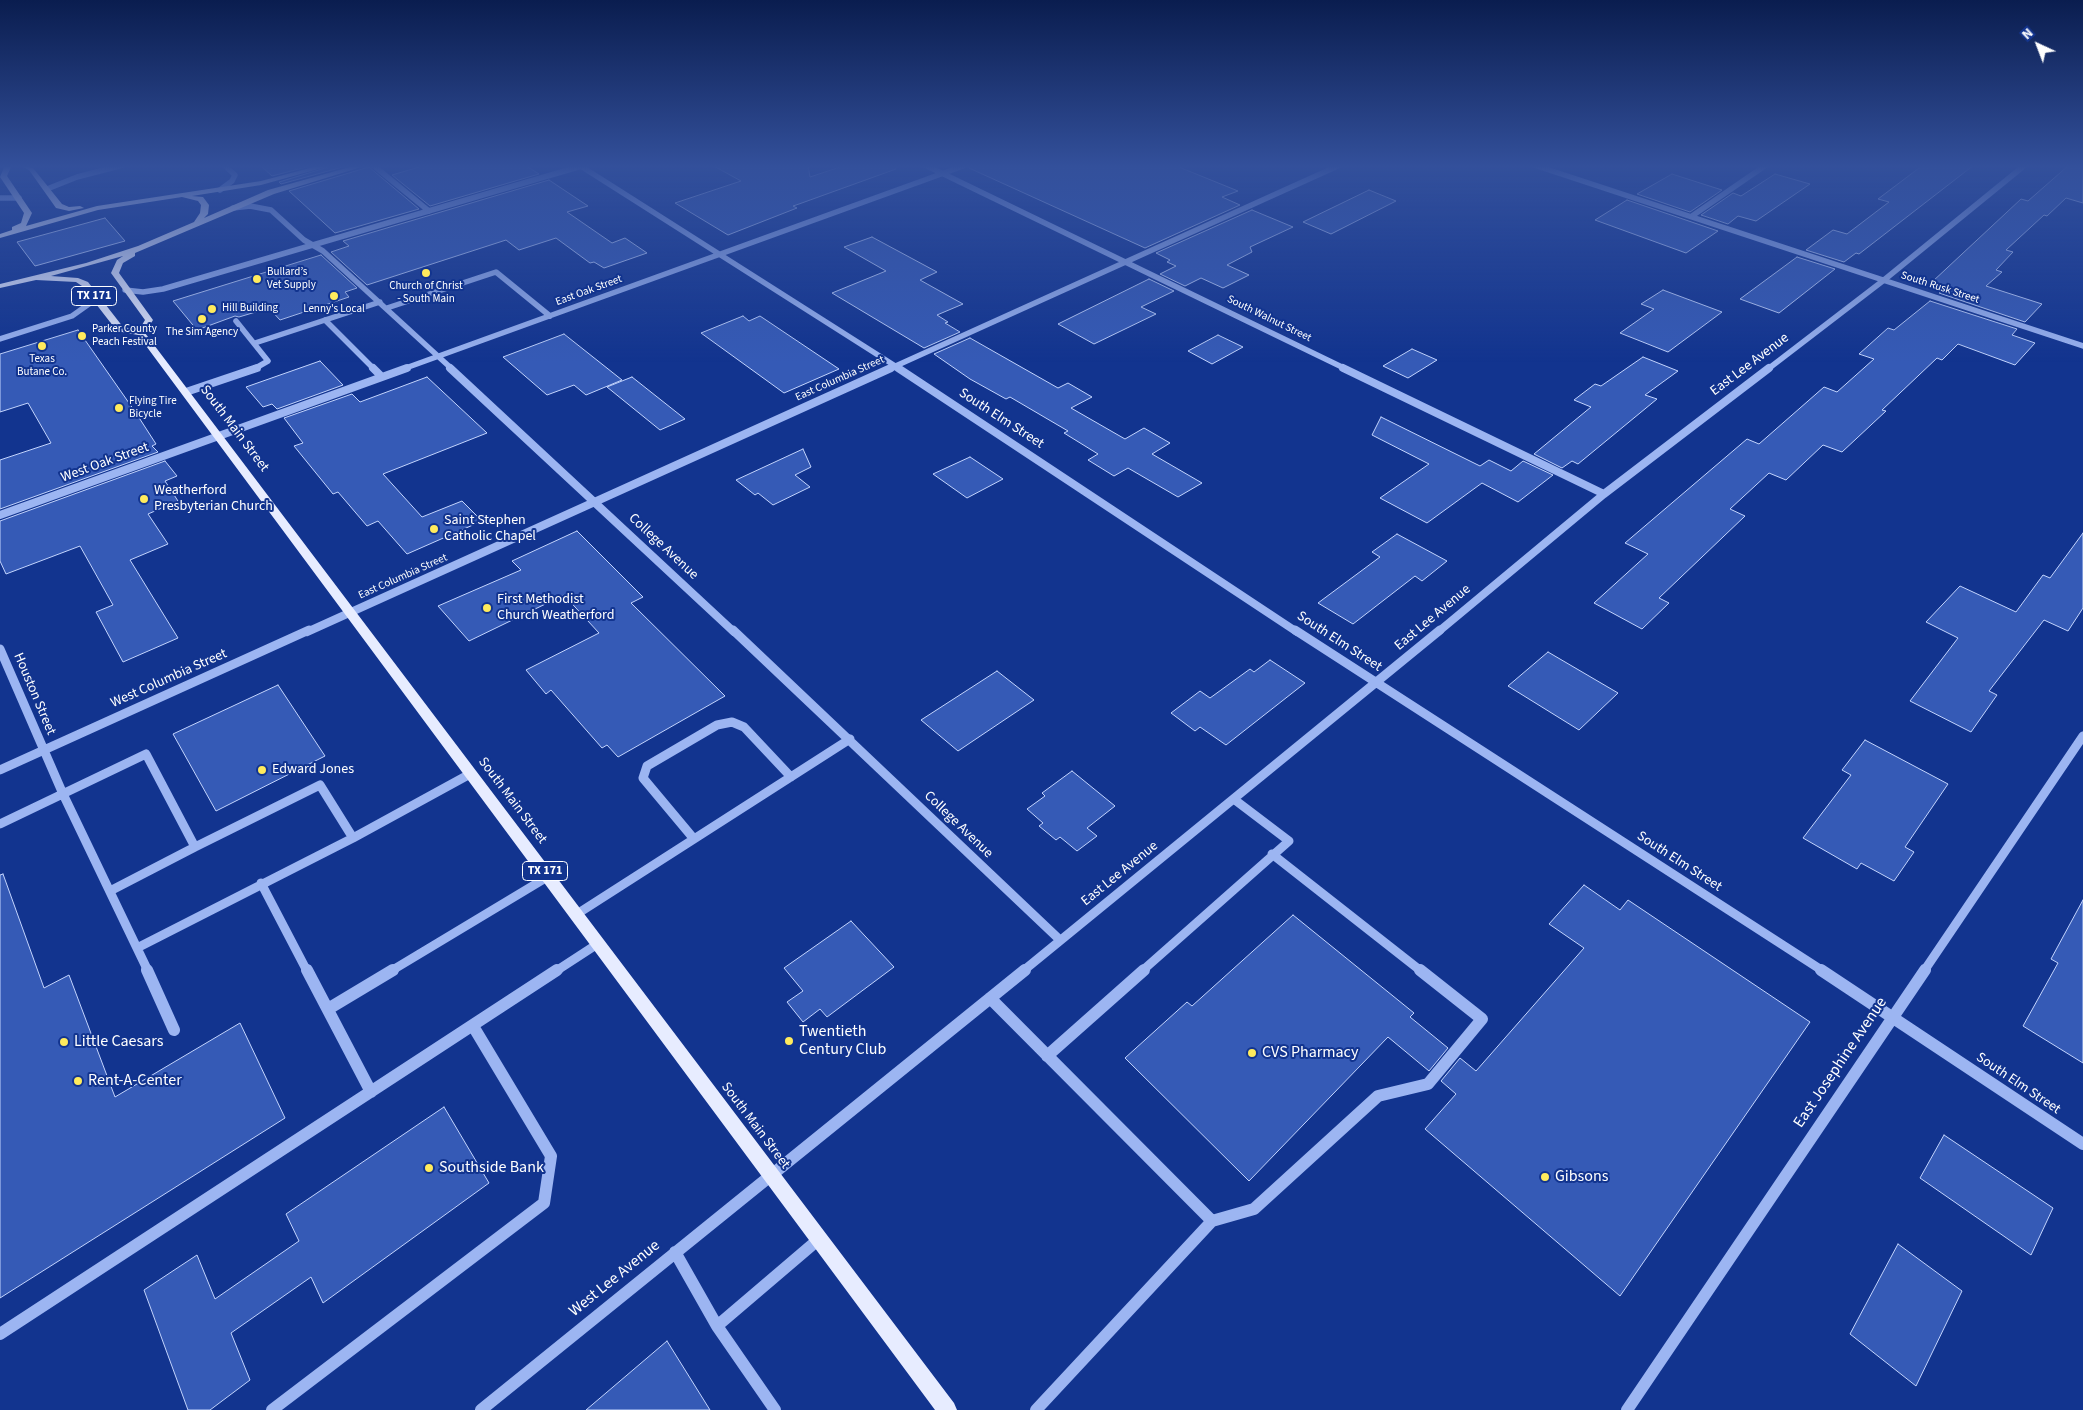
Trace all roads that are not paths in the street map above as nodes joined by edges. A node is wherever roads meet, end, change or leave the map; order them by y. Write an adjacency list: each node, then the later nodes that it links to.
1 (19, 231): 11 (main road)
2 (179, 231): 13 (main road)
3 (292, 231): 12 (street, College Avenue)
4 (363, 231): 12 (street)
5 (684, 231): 14 (street, South Elm Street)
6 (785, 231): 14 (street, East Oak Street)
7 (1062, 231): 15 (street, South Walnut Street)
8 (1196, 231): 15 (street, East Columbia Street)
9 (1736, 231): 17 (street, South Rusk Street)
10 (1944, 231): 17 (street, East Lee Avenue)
11 (4, 235)
12 (312, 246): 19 (street); 21 (street, College Avenue)
13 (141, 248): 16 (main road); 19 (main road, TX 171)
14 (720, 254): 23 (street, East Oak Street); 31 (street, South Elm Street)
15 (1128, 262): 31 (street, East Columbia Street); 35 (street, South Walnut Street)
16 (38, 278): 18 (main road); 20 (main road, TX 171)
17 (1884, 280): 29 (street, South Rusk Street); 35 (street, East Lee Avenue)
18 (0, 286)
19 (126, 290): 26 (main road, TX 171)
20 (96, 299): 26 (main road, TX 171); 27 (street)
21 (380, 302): 22 (street, College Avenue); 24 (street)
22 (387, 308): 23 (street); 30 (street, College Avenue)
23 (550, 316): 30 (street, East Oak Street)
24 (325, 320): 28 (street); 32 (street)
25 (236, 321): 28 (street)
26 (140, 333): 33 (main road, South Main Street / TX 171)
27 (0, 339)
28 (255, 343): 33 (street)
29 (2083, 346)
30 (440, 356): 32 (street, East Oak Street); 36 (street, College Avenue)
31 (894, 365): 36 (street, East Columbia Street); 40 (street, South Elm Street)
32 (382, 377): 34 (street, East Oak Street)
33 (186, 392): 34 (main road, South Main Street / TX 171)
34 (219, 436): 37 (street, West Oak Street); 38 (main road, South Main Street / TX 171)
35 (1604, 494): 40 (street, East Lee Avenue)
36 (596, 501): 38 (street, East Columbia Street); 42 (street, College Avenue)
37 (0, 515)
38 (350, 612): 43 (street, West Columbia Street); 45 (main road, South Main Street / TX 171)
39 (0, 649): 43 (street, Houston Street)
40 (1376, 684): 48 (street, East Lee Avenue); 63 (street, South Elm Street)
41 (2083, 736): 63 (street, East Josephine Avenue)
42 (850, 739): 46 (street); 58 (street, College Avenue)
43 (43, 750): 44 (street, West Columbia Street); 47 (street, Houston Street)
44 (0, 770)
45 (470, 774): 50 (street); 54 (main road, South Main Street / TX 171)
46 (791, 777): 51 (street); 51 (street)
47 (63, 794): 49 (street); 52 (street); 56 (street, Houston Street)
48 (1235, 800): 53 (street); 58 (street, East Lee Avenue)
49 (0, 824)
50 (353, 838): 52 (street); 55 (street)
51 (694, 839): 57 (street)
52 (195, 848): 56 (street)
53 (1272, 854): 66 (street); 70 (street)
54 (549, 876): 57 (main road, South Main Street / TX 171); 62 (street)
55 (261, 883): 60 (street); 62 (street)
56 (110, 891): 60 (street, Houston Street)
57 (578, 914): 59 (main road, South Main Street / TX 171)
58 (1060, 940): 61 (street, East Lee Avenue)
59 (599, 944): 64 (street); 69 (main road, South Main Street / TX 171)
60 (137, 948): 65 (street, Houston Street)
61 (990, 998): 66 (street); 69 (street, East Lee Avenue)
62 (328, 1009): 67 (street)
63 (1892, 1016): 68 (street, South Elm Street); 80 (street, East Josephine Avenue)
64 (472, 1026): 67 (street); 75 (street)
65 (174, 1030)
66 (1047, 1056): 70 (street)
67 (371, 1092): 74 (street)
68 (2083, 1144)
69 (770, 1174): 71 (main road, South Main Street / TX 171); 72 (street, West Lee Avenue)
70 (1212, 1221): 79 (street)
71 (819, 1239): 73 (street); 78 (main road, South Main Street / TX 171)
72 (675, 1252): 73 (street); 76 (street, West Lee Avenue)
73 (717, 1326): 77 (street)
74 (0, 1334)
75 (272, 1410)
76 (481, 1410)
77 (775, 1410)
78 (947, 1410)
79 (1036, 1410)
80 (1627, 1410)

